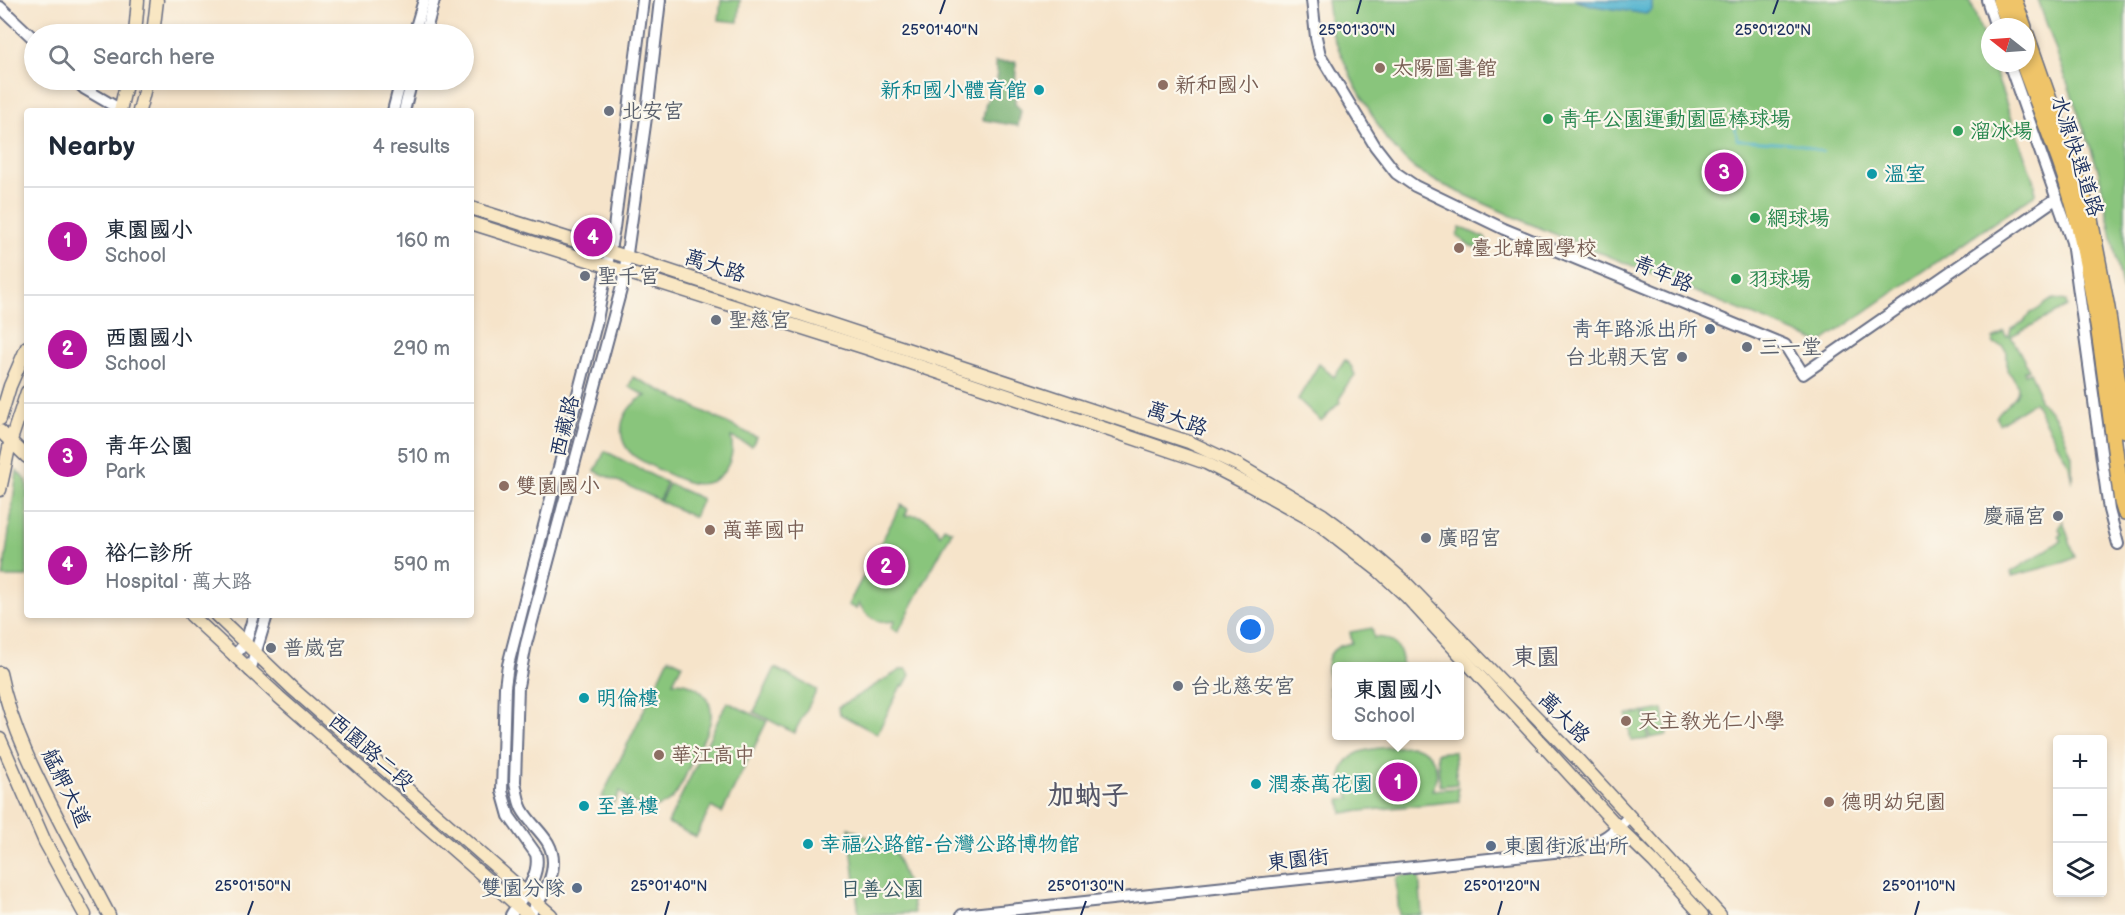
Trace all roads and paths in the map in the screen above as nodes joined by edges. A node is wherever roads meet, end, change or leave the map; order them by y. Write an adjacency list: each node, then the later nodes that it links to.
1 (138, 0): 15 (main road)
2 (157, 0): 16 (main road)
3 (424, 0): 17 (street)
4 (434, 0): 18 (street)
5 (643, 0): 36 (street, 西藏路)
6 (660, 0): 37 (street, 西藏路)
7 (1312, 0): 33 (street, 青年路)
8 (1987, 0): 12 (street)
9 (2000, 0): 13 (highway)
10 (2014, 0): 14 (highway)
11 (0, 8): 19 (street)
12 (1993, 18)
13 (2007, 18)
14 (2021, 18)
15 (136, 24)
16 (154, 24)
17 (417, 24)
18 (428, 24)
19 (24, 30)
20 (2035, 60): 44 (highway, 水源快速道路)
21 (2012, 72): 33 (street)
22 (2026, 72): 49 (highway, 水源快速道路)
23 (87, 90): 28 (street)
24 (126, 90): 29 (main road)
25 (144, 90): 30 (main road)
26 (399, 90): 31 (street)
27 (409, 90): 32 (street)
28 (117, 108)
29 (123, 108)
30 (140, 108)
31 (394, 108)
32 (405, 108)
33 (2057, 198): 50 (street)
34 (474, 209): 36 (main road, 萬大路)
35 (474, 224): 38 (main road, 萬大路)
36 (609, 252): 37 (main road, 萬大路); 38 (street, 西藏路)
37 (627, 257): 39 (street, 西藏路); 61 (main road, 萬大路)
38 (607, 267): 39 (main road, 萬大路); 63 (street, 西藏路)
39 (625, 273): 62 (main road, 萬大路); 64 (street, 西藏路)
40 (24, 354): 42 (main road)
41 (24, 401): 43 (main road)
42 (1, 412): 43 (main road)
43 (16, 425): 45 (main road); 46 (main road)
44 (2125, 430)
45 (24, 432)
46 (5, 436): 47 (main road); 48 (main road)
47 (24, 455)
48 (0, 490)
49 (2125, 512)
50 (2118, 544)
51 (194, 618): 57 (main road, 西園路二段)
52 (219, 618): 55 (main road, 西園路二段)
53 (253, 618): 55 (street)
54 (266, 618): 56 (street)
55 (246, 642): 56 (main road, 西園路二段); 57 (street)
56 (256, 655): 58 (street); 63 (main road, 西園路二段)
57 (234, 656): 58 (main road, 西園路二段)
58 (250, 671): 65 (main road, 西園路二段)
59 (0, 673): 67 (main road, 艋舺大道)
60 (0, 739): 66 (main road, 艋舺大道)
61 (1629, 817): 62 (street, 東園街); 72 (main road, 萬大路)
62 (1619, 828): 70 (street, 東園街); 71 (main road, 萬大路)
63 (525, 892): 64 (main road, 西園路二段); 65 (street, 西藏路)
64 (538, 903): 68 (street, 西藏路); 69 (main road, 西園路二段)
65 (514, 910): 68 (main road, 西園路二段)
66 (85, 915)
67 (109, 915)
68 (529, 915)
69 (550, 915)
70 (962, 915)
71 (1702, 915)
72 (1720, 915)

